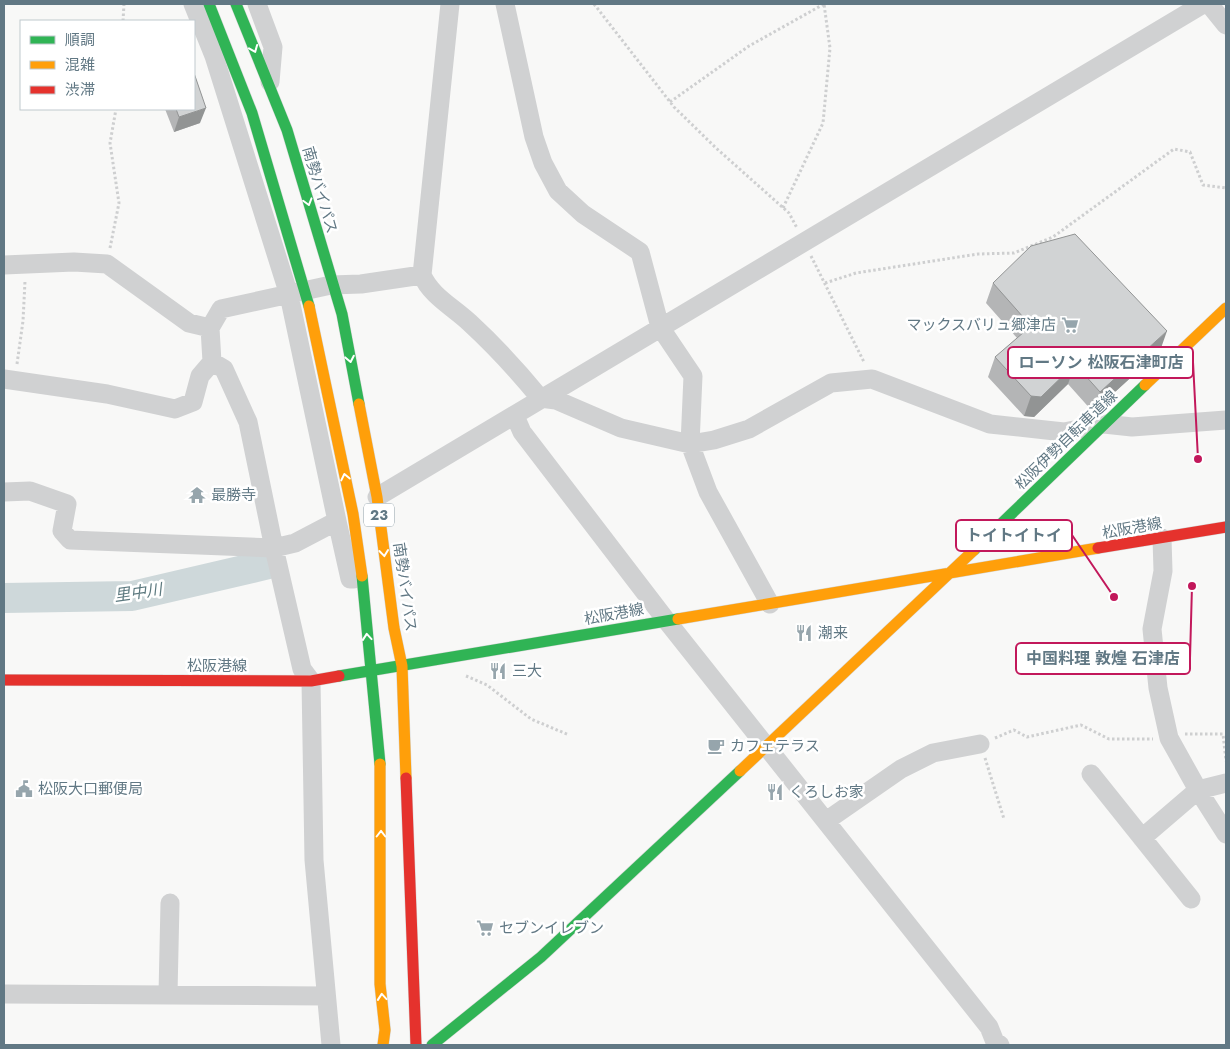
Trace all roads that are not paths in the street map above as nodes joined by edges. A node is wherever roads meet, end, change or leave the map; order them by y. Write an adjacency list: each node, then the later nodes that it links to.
1 (193, 4): 14 (street)
2 (209, 4): 14 (main road, 23)
3 (236, 4): 10 (main road, 南勢バイパス / 23, one-way to 10)
4 (257, 4): 10 (street)
5 (450, 4): 12 (street)
6 (505, 4): 16 (street)
7 (1203, 4): 16 (street)
8 (1209, 4): 9 (street)
9 (1226, 25)
10 (270, 88): 13 (main road, 南勢バイパス / 23, one-way to 13)
11 (4, 265): 17 (street)
12 (422, 275): 13 (street); 20 (street)
13 (331, 285): 14 (street); 26 (main road, 南勢バイパス / 23, one-way to 26)
14 (297, 292): 17 (street); 27 (street); 32 (main road, 23, one-way to 14)
15 (1226, 308): 23 (main road, 松阪伊勢自転車道線)
16 (660, 327): 20 (street); 24 (street)
17 (210, 328): 18 (street)
18 (212, 362): 19 (street); 30 (street)
19 (9, 379)
20 (540, 398): 21 (street); 24 (street)
21 (515, 416): 26 (street); 34 (street)
22 (1226, 420): 23 (street)
23 (1104, 424): 24 (street); 31 (main road, 松阪伊勢自転車道線)
24 (690, 444): 33 (street)
25 (4, 492): 30 (street)
26 (377, 497): 35 (main road, 南勢バイパス / 23, one-way to 35)
27 (337, 521): 30 (street); 32 (street)
28 (1226, 527): 29 (main road, 松阪港線)
29 (1162, 538): 31 (main road, 松阪港線); 43 (street)
30 (274, 548): 38 (street)
31 (949, 575): 33 (main road, 松阪港線); 40 (main road, 松阪伊勢自転車道線)
32 (362, 578): 36 (main road, 23, one-way to 32)
33 (770, 604): 34 (main road, 松阪港線)
34 (666, 620): 35 (main road, 松阪港線); 40 (street)
35 (402, 666): 36 (main road, 松阪港線); 55 (main road, 南勢バイパス / 23)
36 (371, 672): 38 (main road, 松阪港線); 54 (main road, 23, one-way to 36)
37 (4, 680): 38 (main road, 松阪港線)
38 (311, 681): 51 (street)
39 (980, 744): 44 (street)
40 (766, 746): 44 (street); 56 (main road, 松阪伊勢自転車道線)
41 (1090, 774): 46 (street)
42 (1226, 784): 43 (street)
43 (1198, 790): 45 (street); 46 (street)
44 (826, 821): 52 (street)
45 (1226, 834)
46 (1142, 838): 47 (street)
47 (1190, 899)
48 (170, 903): 50 (street)
49 (4, 994): 50 (street)
50 (168, 994): 51 (street)
51 (326, 996): 53 (street)
52 (996, 1044)
53 (331, 1045)
54 (384, 1045)
55 (416, 1045)
56 (432, 1045)

